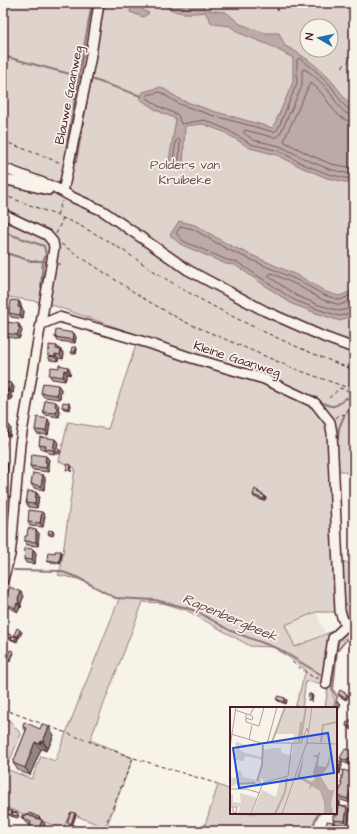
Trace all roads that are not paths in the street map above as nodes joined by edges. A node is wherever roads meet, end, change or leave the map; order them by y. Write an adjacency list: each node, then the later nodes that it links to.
1 (99, 3): 4 (street, Blauwe Gaanweg)
2 (3, 168): 4 (street)
3 (3, 180): 4 (street)
4 (64, 193): 9 (street)
5 (3, 214): 6 (street)
6 (46, 305): 7 (street, Kleine Gaanweg); 8 (street)
7 (59, 317): 8 (street); 13 (street, Kleine Gaanweg)
8 (42, 324): 11 (street)
9 (354, 348)
10 (3, 535): 11 (street)
11 (12, 538): 12 (street)
12 (3, 580)
13 (351, 627): 14 (street)
14 (324, 680)

